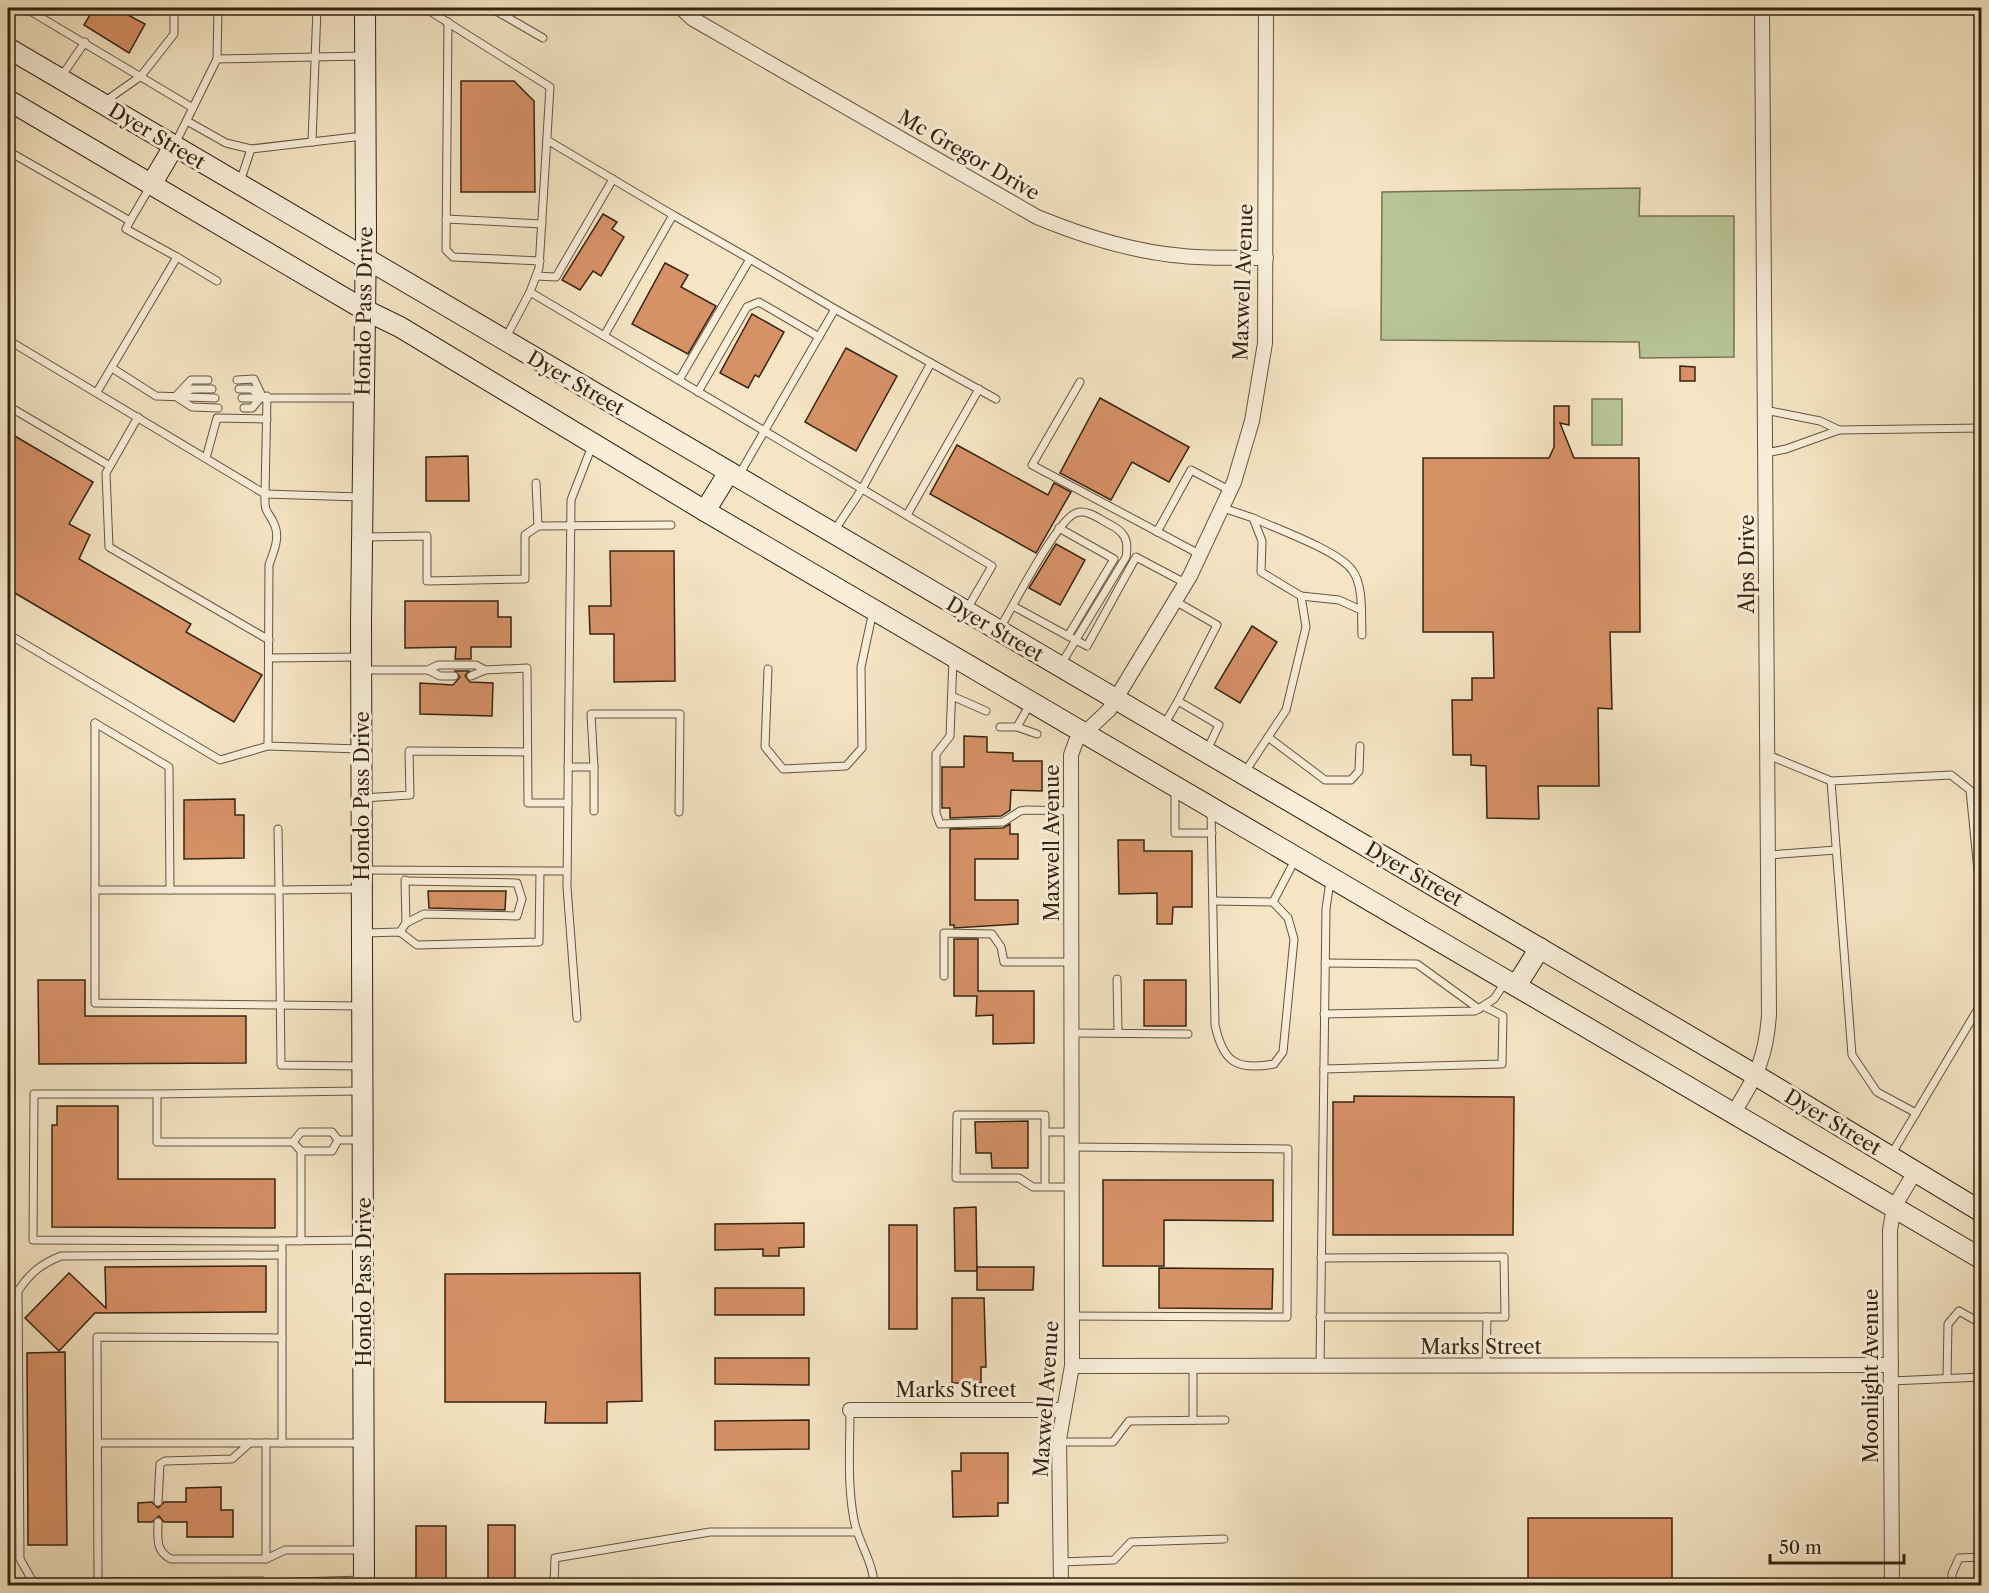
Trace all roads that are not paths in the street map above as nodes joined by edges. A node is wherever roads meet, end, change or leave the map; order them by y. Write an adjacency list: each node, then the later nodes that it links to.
1 (24, 8): 12 (lane)
2 (174, 8): 17 (lane)
3 (218, 8): 16 (lane)
4 (317, 8): 15 (lane)
5 (491, 8): 11 (lane)
6 (681, 8): 37 (street, Mc Gregor Drive)
7 (1266, 8): 37 (street, Maxwell Avenue)
8 (1762, 8): 70 (street, Alps Drive)
9 (365, 9): 10 (lane); 14 (main road, Hondo Pass Drive)
10 (448, 22): 24 (lane); 33 (lane)
11 (543, 38)
12 (85, 42): 17 (lane); 18 (lane)
13 (8, 48): 18 (main road, Dyer Street)
14 (365, 56): 15 (lane); 23 (main road, Hondo Pass Drive)
15 (316, 57): 16 (lane); 25 (lane)
16 (217, 59): 21 (lane)
17 (141, 76): 20 (lane); 21 (lane)
18 (59, 79): 20 (main road, Dyer Street)
19 (8, 100): 30 (main road)
20 (102, 103): 26 (main road, Dyer Street)
21 (193, 108): 22 (lane)
22 (186, 121): 26 (lane); 27 (lane)
23 (365, 136): 25 (lane); 39 (main road, Hondo Pass Drive)
24 (547, 140): 29 (lane); 35 (lane)
25 (312, 142): 27 (lane)
26 (174, 146): 30 (main road); 31 (main road, Dyer Street)
27 (251, 149): 31 (lane)
28 (8, 151): 34 (lane)
29 (613, 179): 32 (lane); 41 (lane)
30 (151, 185): 34 (lane); 44 (main road)
31 (240, 185): 39 (main road, Dyer Street)
32 (673, 215): 38 (lane); 46 (lane)
33 (446, 219): 35 (lane); 40 (lane)
34 (130, 221): 36 (lane)
35 (542, 224): 40 (lane)
36 (177, 257): 42 (lane); 51 (lane)
37 (1266, 258): 83 (street, Maxwell Avenue)
38 (750, 259): 45 (lane); 54 (lane)
39 (365, 260): 44 (main road, Hondo Pass Drive); 49 (main road, Dyer Street)
40 (540, 261): 41 (lane)
41 (536, 276): 43 (lane)
42 (217, 281)
43 (530, 292): 46 (lane); 49 (lane)
44 (363, 309): 65 (main road, Hondo Pass Drive); 76 (main road)
45 (836, 309): 47 (lane); 50 (lane)
46 (604, 336): 54 (lane)
47 (819, 338): 59 (lane); 75 (lane)
48 (8, 340): 60 (lane)
49 (504, 340): 80 (main road, Dyer Street)
50 (931, 363): 58 (lane); 82 (lane)
51 (112, 368): 60 (lane); 61 (lane)
52 (208, 380): 61 (lane)
53 (237, 380): 62 (lane)
54 (679, 380): 59 (lane)
55 (1080, 382): 94 (lane)
56 (212, 389): 61 (lane)
57 (239, 389): 62 (lane)
58 (979, 389): 66 (lane); 88 (lane)
59 (698, 392): 75 (lane)
60 (97, 393): 71 (lane)
61 (176, 396): 63 (lane); 68 (lane)
62 (265, 396): 64 (lane); 65 (lane); 69 (lane); 72 (lane)
63 (215, 398)
64 (242, 398)
65 (363, 398): 85 (main road, Hondo Pass Drive)
66 (996, 399)
67 (8, 406): 79 (lane)
68 (218, 408)
69 (244, 408)
70 (1765, 411): 74 (lane); 77 (street, Alps Drive)
71 (138, 417): 78 (lane); 79 (lane)
72 (267, 419): 78 (lane); 84 (lane)
73 (1982, 428): 74 (lane)
74 (1839, 430): 77 (lane)
75 (764, 431): 80 (lane); 82 (lane)
76 (593, 444): 87 (main road); 92 (lane)
77 (1766, 453): 136 (street, Alps Drive)
78 (206, 458): 84 (lane)
79 (110, 466): 109 (lane)
80 (733, 475): 87 (main road); 95 (main road, Dyer Street)
81 (536, 483): 91 (lane)
82 (862, 489): 88 (lane); 95 (lane)
83 (1231, 491): 86 (street, Maxwell Avenue); 94 (lane)
84 (265, 494): 85 (lane); 109 (lane)
85 (362, 497): 96 (main road, Hondo Pass Drive)
86 (1223, 508): 89 (lane); 97 (street, Maxwell Avenue)
87 (705, 510): 102 (main road)
88 (907, 515): 104 (lane)
89 (1253, 518): 99 (lane); 103 (lane)
90 (671, 525): 92 (lane)
91 (538, 526): 92 (lane); 96 (lane)
92 (571, 526): 137 (lane)
93 (1059, 528): 101 (lane); 108 (lane); 110 (lane)
94 (1157, 532): 97 (lane)
95 (832, 533): 104 (main road, Dyer Street)
96 (361, 537): 113 (main road, Hondo Pass Drive)
97 (1201, 555): 98 (street, Maxwell Avenue)
98 (1186, 584): 100 (street, Maxwell Avenue); 110 (lane)
99 (1301, 596): 103 (lane); 130 (lane)
100 (1175, 601): 121 (street, Maxwell Avenue); 123 (lane)
101 (1013, 606): 105 (lane); 108 (lane)
102 (874, 609): 111 (main road); 115 (lane)
103 (1361, 610): 107 (lane)
104 (965, 611): 105 (main road, Dyer Street)
105 (999, 630): 114 (main road, Dyer Street)
106 (8, 634): 131 (lane)
107 (1362, 635)
108 (1068, 636): 110 (lane)
109 (269, 640): 112 (lane)
110 (1077, 641): 114 (lane)
111 (954, 656): 120 (lane); 122 (main road)
112 (269, 658): 113 (lane); 131 (lane)
113 (361, 664): 116 (lane); 133 (main road, Hondo Pass Drive)
114 (1060, 666): 121 (main road, Dyer Street)
115 (768, 669)
116 (428, 670): 117 (lane); 118 (lane)
117 (484, 670): 119 (lane); 134 (lane)
118 (454, 676)
119 (471, 676)
120 (952, 696): 124 (lane); 145 (lane)
121 (1116, 699): 127 (main road, Dyer Street); 128 (street, Maxwell Avenue)
122 (1031, 701): 126 (lane); 128 (main road)
123 (1178, 701): 127 (lane); 135 (lane)
124 (986, 711)
125 (1000, 727): 126 (lane)
126 (1017, 727): 129 (lane)
127 (1163, 727): 135 (main road, Dyer Street)
128 (1084, 732): 141 (main road); 145 (street, Maxwell Avenue)
129 (1037, 734)
130 (1268, 737): 132 (lane); 139 (lane)
131 (268, 746): 133 (lane)
132 (1360, 746)
133 (362, 749): 142 (main road, Hondo Pass Drive)
134 (527, 752): 142 (lane); 143 (lane)
135 (1206, 752): 139 (main road, Dyer Street)
136 (1768, 755): 140 (lane); 151 (street, Alps Drive)
137 (568, 767): 138 (lane); 143 (lane)
138 (594, 767): 146 (lane); 147 (lane)
139 (1243, 774): 168 (main road, Dyer Street)
140 (1831, 781): 150 (lane); 164 (lane)
141 (1175, 786): 144 (main road); 149 (lane)
142 (362, 798): 157 (main road, Hondo Pass Drive)
143 (568, 803): 154 (lane)
144 (1211, 807): 149 (lane); 152 (main road)
145 (1071, 811): 169 (street, Maxwell Avenue)
146 (594, 812)
147 (680, 812)
148 (278, 829): 161 (lane)
149 (1212, 833): 162 (lane)
150 (1836, 850): 151 (lane); 189 (lane)
151 (1769, 855): 185 (street, Alps Drive)
152 (1296, 857): 156 (main road); 163 (lane)
153 (402, 870): 155 (lane); 157 (lane); 158 (lane)
154 (567, 870): 155 (lane); 179 (lane)
155 (540, 871): 166 (lane)
156 (1330, 877): 170 (lane); 173 (main road)
157 (362, 880): 161 (lane); 167 (main road, Hondo Pass Drive)
158 (406, 881): 165 (lane); 165 (lane)
159 (95, 890): 160 (lane); 160 (lane); 175 (lane)
160 (170, 890): 161 (lane)
161 (279, 890): 175 (lane)
162 (1213, 901): 163 (lane); 163 (lane)
163 (1273, 902)
164 (1982, 910)
165 (406, 923): 166 (lane)
166 (400, 932): 167 (lane)
167 (362, 933): 176 (main road, Hondo Pass Drive)
168 (1540, 948): 173 (main road); 185 (main road, Dyer Street)
169 (1071, 962): 171 (lane); 180 (street, Maxwell Avenue)
170 (1325, 963): 177 (lane); 178 (lane)
171 (944, 976)
172 (1118, 979): 181 (lane)
173 (1511, 983): 177 (lane); 188 (main road)
174 (1982, 1002): 189 (lane)
175 (279, 1004): 176 (lane); 183 (lane)
176 (363, 1006): 183 (main road, Hondo Pass Drive)
177 (1482, 1008): 178 (lane); 184 (lane)
178 (1324, 1014): 184 (lane)
179 (577, 1018)
180 (1072, 1033): 181 (lane); 191 (street, Maxwell Avenue)
181 (1118, 1034): 182 (lane)
182 (1188, 1034)
183 (363, 1066): 186 (main road, Hondo Pass Drive)
184 (1324, 1069): 207 (lane)
185 (1757, 1076): 188 (street, Alps Drive); 197 (main road, Dyer Street)
186 (363, 1091): 187 (lane); 193 (main road, Hondo Pass Drive)
187 (157, 1094): 194 (lane); 204 (lane)
188 (1734, 1112): 201 (main road)
189 (1916, 1113): 197 (lane)
190 (1045, 1132): 191 (lane); 199 (lane); 199 (lane)
191 (1072, 1132): 195 (street, Maxwell Avenue)
192 (338, 1140): 193 (lane); 194 (lane); 196 (lane)
193 (363, 1140): 203 (main road, Hondo Pass Drive)
194 (293, 1142): 196 (lane)
195 (1072, 1147): 200 (street, Maxwell Avenue); 209 (lane)
196 (301, 1151): 205 (lane)
197 (1890, 1156): 198 (main road, Dyer Street)
198 (1915, 1172): 201 (street, Moonlight Avenue); 202 (main road, Dyer Street)
199 (1045, 1186): 200 (lane)
200 (1072, 1187): 209 (street, Maxwell Avenue)
201 (1894, 1207): 208 (main road); 214 (street, Moonlight Avenue)
202 (1982, 1212)
203 (364, 1240): 205 (lane); 231 (main road, Hondo Pass Drive)
204 (282, 1241): 205 (lane); 206 (lane)
205 (302, 1241)
206 (282, 1255): 213 (lane); 243 (lane)
207 (1321, 1258): 210 (lane); 211 (lane)
208 (1982, 1259)
209 (1072, 1316): 215 (street, Maxwell Avenue)
210 (1320, 1317): 211 (lane); 218 (lane)
211 (1487, 1317): 216 (lane)
212 (1982, 1324): 220 (lane)
213 (282, 1338): 227 (lane); 230 (lane)
214 (1891, 1365): 216 (street, Marks Street); 221 (street, Moonlight Avenue)
215 (1072, 1366): 217 (street, Marks Street); 223 (street, Maxwell Avenue)
216 (1486, 1366): 218 (street, Marks Street)
217 (1193, 1367): 218 (street, Marks Street); 224 (lane)
218 (1320, 1367)
219 (1982, 1377): 220 (lane)
220 (1947, 1378): 221 (lane)
221 (1891, 1381): 248 (street, Moonlight Avenue)
222 (850, 1410): 223 (street, Marks Street); 234 (lane)
223 (1063, 1410): 226 (street, Maxwell Avenue)
224 (1192, 1420): 225 (lane); 226 (lane)
225 (1225, 1420)
226 (1059, 1442): 239 (street, Maxwell Avenue)
227 (98, 1443): 228 (lane); 240 (lane)
228 (250, 1443): 229 (lane); 232 (lane)
229 (266, 1443): 230 (lane); 238 (lane)
230 (282, 1443): 231 (lane)
231 (363, 1443): 236 (main road, Hondo Pass Drive)
232 (158, 1502)
233 (158, 1522): 238 (lane)
234 (856, 1532): 245 (lane); 246 (lane)
235 (1224, 1539): 239 (lane)
236 (364, 1550): 238 (lane); 242 (main road, Hondo Pass Drive)
237 (1982, 1557): 249 (lane)
238 (266, 1559)
239 (1061, 1562): 247 (street, Maxwell Avenue)
240 (98, 1582): 243 (lane); 244 (lane)
241 (262, 1583): 242 (lane); 244 (lane)
242 (364, 1583)
243 (33, 1584)
244 (137, 1584)
245 (554, 1586)
246 (874, 1586)
247 (1061, 1586)
248 (1892, 1586)
249 (1952, 1586)

